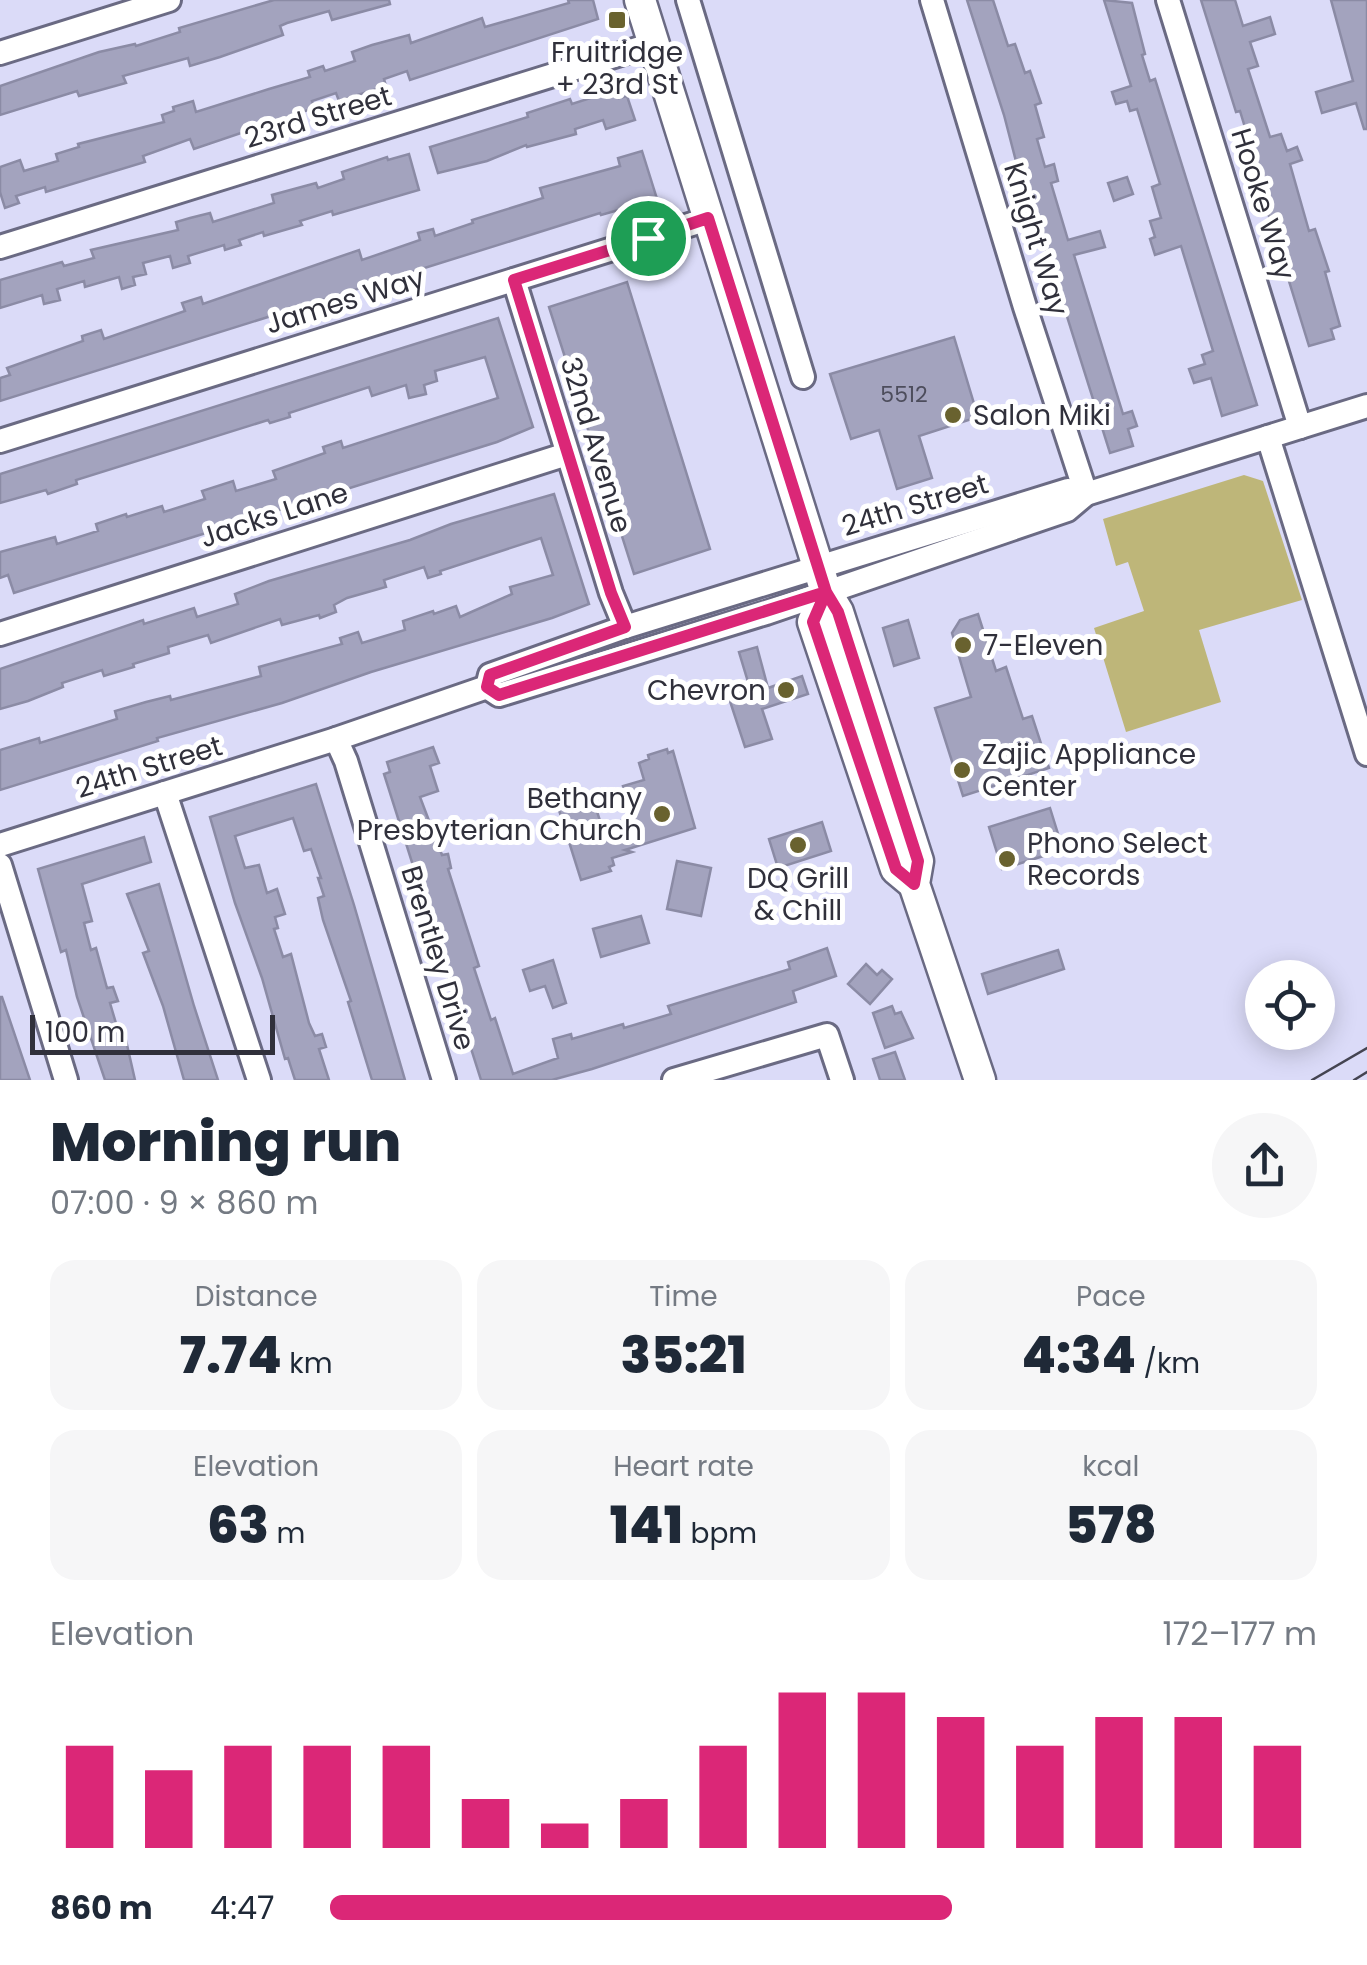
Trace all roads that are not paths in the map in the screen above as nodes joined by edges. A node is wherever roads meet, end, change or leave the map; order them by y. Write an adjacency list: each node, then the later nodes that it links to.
1 (169, 0): 7 (street)
2 (640, 0): 6 (main road)
3 (688, 0): 11 (street)
4 (932, 0): 17 (street, Knight Way)
5 (1168, 0): 13 (street, Hooke Way)
6 (653, 44): 8 (main road); 9 (street, 23rd Street)
7 (0, 53)
8 (708, 218): 10 (street, James Way); 18 (main road)
9 (0, 248)
10 (514, 280): 15 (street, James Way); 16 (street, 32nd Avenue)
11 (803, 376)
12 (1367, 406): 13 (street, 24th Street)
13 (1300, 427): 14 (street, 24th Street)
14 (1268, 437): 17 (street, 24th Street); 23 (street)
15 (0, 441)
16 (567, 454): 19 (street, 32nd Avenue); 20 (street, Jacks Lane)
17 (1086, 494): 18 (street, 24th Street)
18 (823, 580): 19 (street, 24th Street); 21 (street, 24th Street); 32 (main road)
19 (625, 627): 21 (street, 24th Street)
20 (0, 634)
21 (487, 687): 22 (street, 24th Street)
22 (336, 739): 24 (street, 24th Street); 29 (street, Brentley Drive)
23 (1367, 754)
24 (165, 794): 25 (street, 24th Street); 28 (street)
25 (0, 845)
26 (0, 866): 27 (street)
27 (66, 1080)
28 (259, 1080)
29 (444, 1080)
30 (674, 1080): 31 (street)
31 (842, 1080)
32 (980, 1080)

